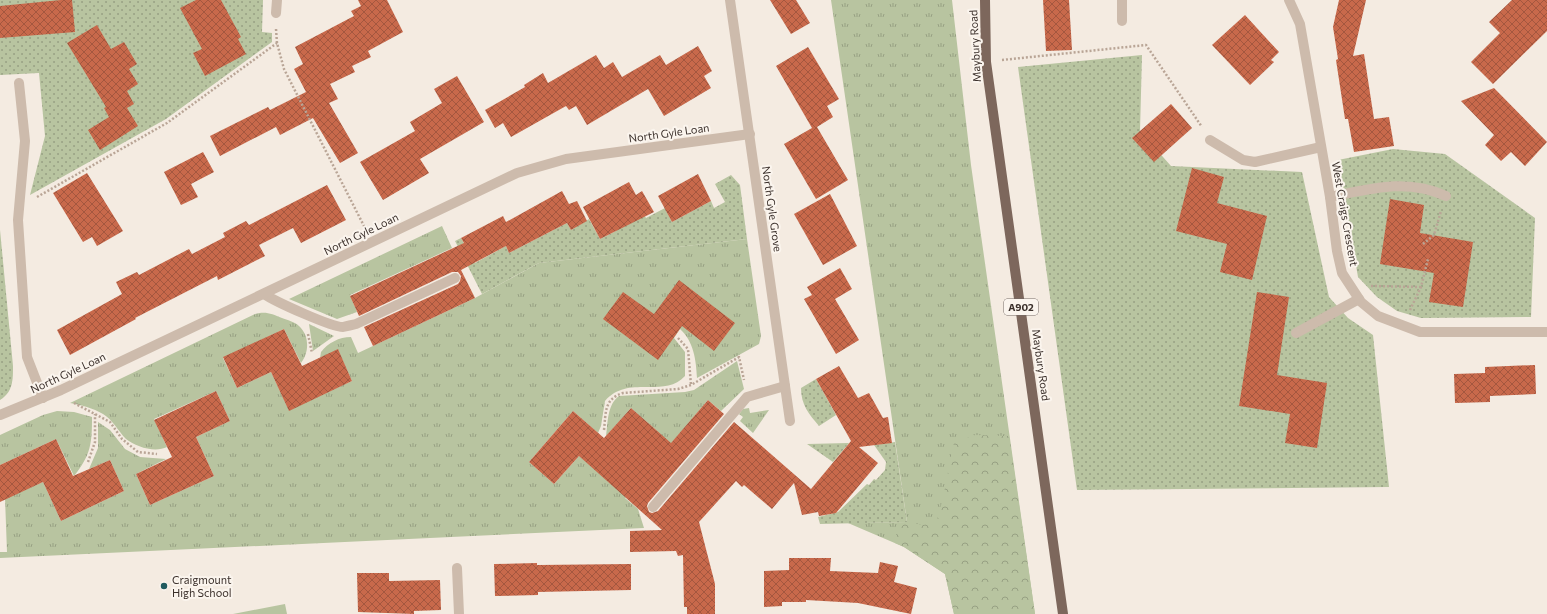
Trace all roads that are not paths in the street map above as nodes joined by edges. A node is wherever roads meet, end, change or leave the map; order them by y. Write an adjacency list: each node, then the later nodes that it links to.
1 (277, 0): 6 (street)
2 (730, 0): 9 (street, North Gyle Grove)
3 (985, 0): 26 (main road, Maybury Road / A902)
4 (1122, 0): 7 (street)
5 (1289, 0): 11 (street, West Craigs Crescent)
6 (276, 13)
7 (1122, 21)
8 (19, 83): 20 (street)
9 (750, 134): 15 (street, North Gyle Loan); 19 (street, North Gyle Grove)
10 (1210, 140): 11 (street)
11 (1321, 147): 13 (street, West Craigs Crescent)
12 (1446, 196): 13 (street)
13 (1330, 197): 16 (street, West Craigs Crescent)
14 (455, 278): 15 (street)
15 (264, 294): 20 (street, North Gyle Loan)
16 (1359, 299): 17 (street, West Craigs Crescent); 18 (street)
17 (1547, 332)
18 (1296, 333)
19 (785, 386): 22 (street, North Gyle Grove); 23 (street)
20 (43, 398): 21 (street, North Gyle Loan)
21 (0, 414)
22 (790, 421)
23 (653, 507)
24 (457, 568): 25 (street)
25 (459, 614)
26 (1063, 614)

